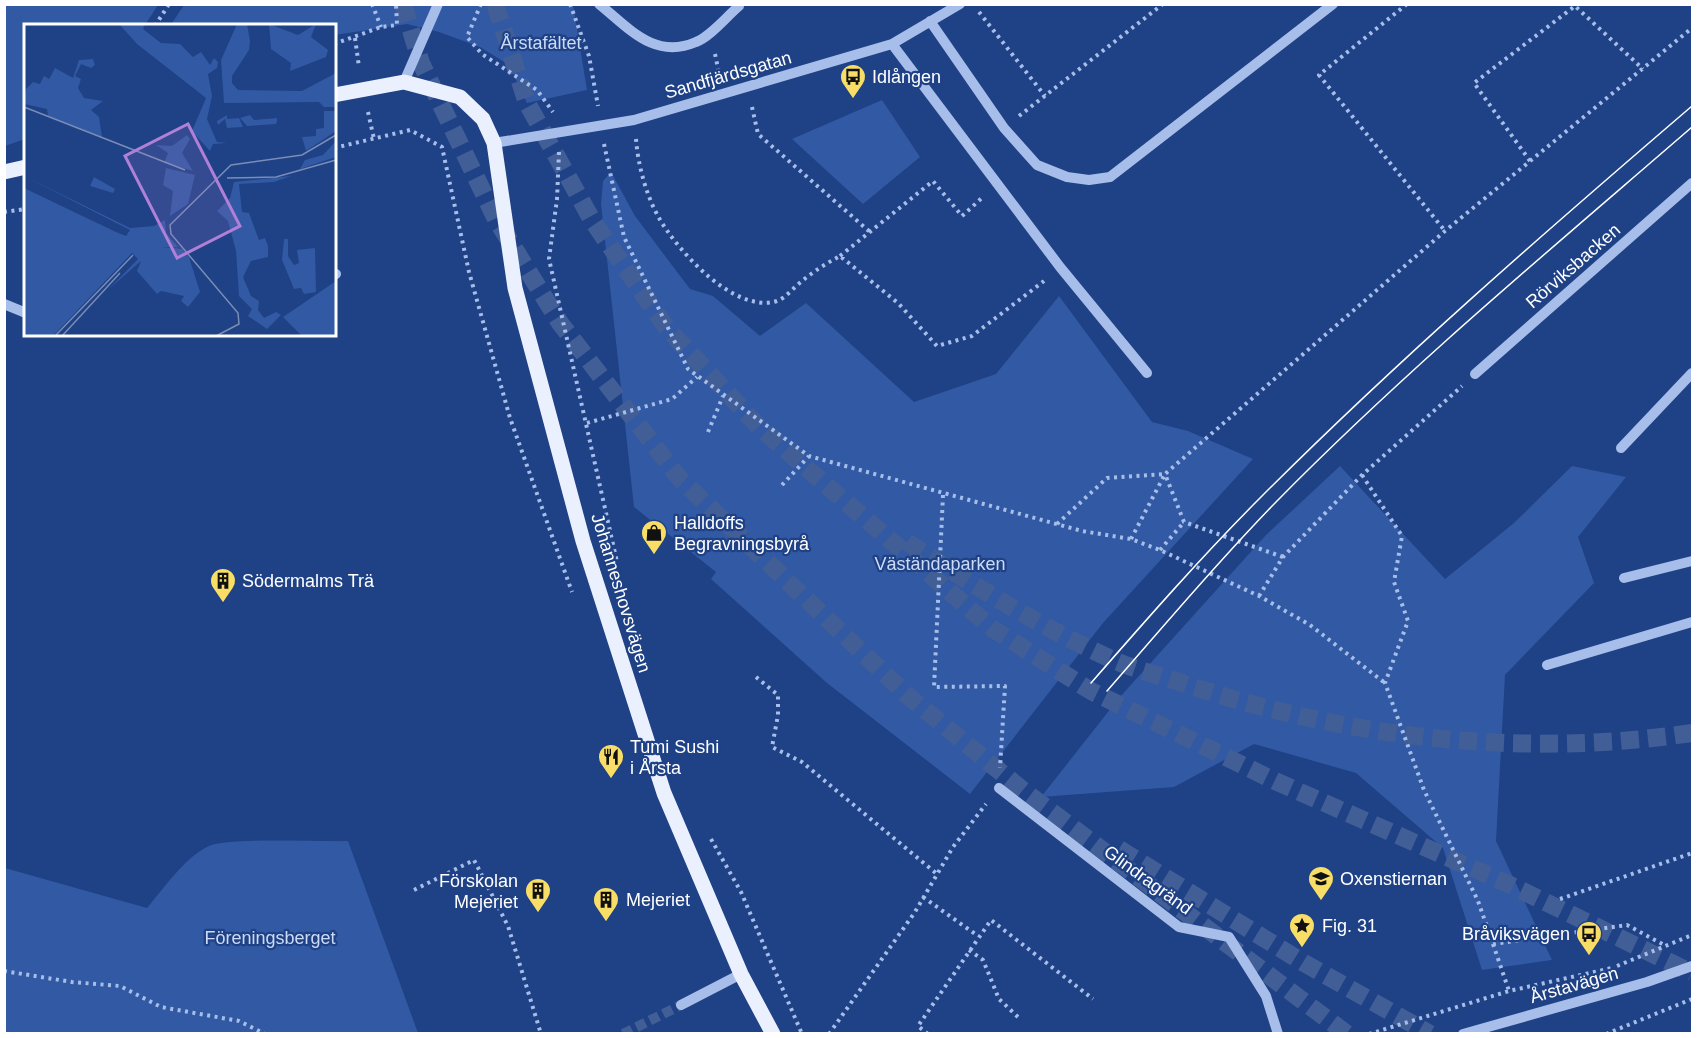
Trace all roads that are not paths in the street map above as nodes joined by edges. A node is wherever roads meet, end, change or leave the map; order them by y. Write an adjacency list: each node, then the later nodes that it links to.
1 (438, 4): 8 (street)
2 (599, 4): 5 (street)
3 (960, 4): 6 (street, Sandfjärdsgatan)
4 (1333, 4): 6 (street)
5 (738, 6)
6 (930, 21): 7 (street, Sandfjärdsgatan)
7 (892, 44): 10 (street, Sandfjärdsgatan); 16 (street)
8 (404, 82): 9 (main road); 10 (main road, Johanneshovsvägen)
9 (336, 95)
10 (494, 143): 26 (main road, Johanneshovsvägen)
11 (24, 167): 12 (main road)
12 (4, 172)
13 (1692, 183): 17 (street, Rörviksbacken)
14 (4, 304): 15 (street)
15 (24, 312)
16 (1147, 373)
17 (1475, 374)
18 (1690, 379): 19 (street)
19 (1621, 448)
20 (1692, 561): 21 (street)
21 (1624, 578)
22 (1692, 622): 23 (street)
23 (1547, 666)
24 (999, 788): 29 (street, Glindragränd)
25 (1692, 966): 30 (street, Årstavägen)
26 (741, 974): 27 (street); 28 (main road, Johanneshovsvägen)
27 (681, 1005)
28 (773, 1034)
29 (1278, 1034)
30 (1463, 1034)

